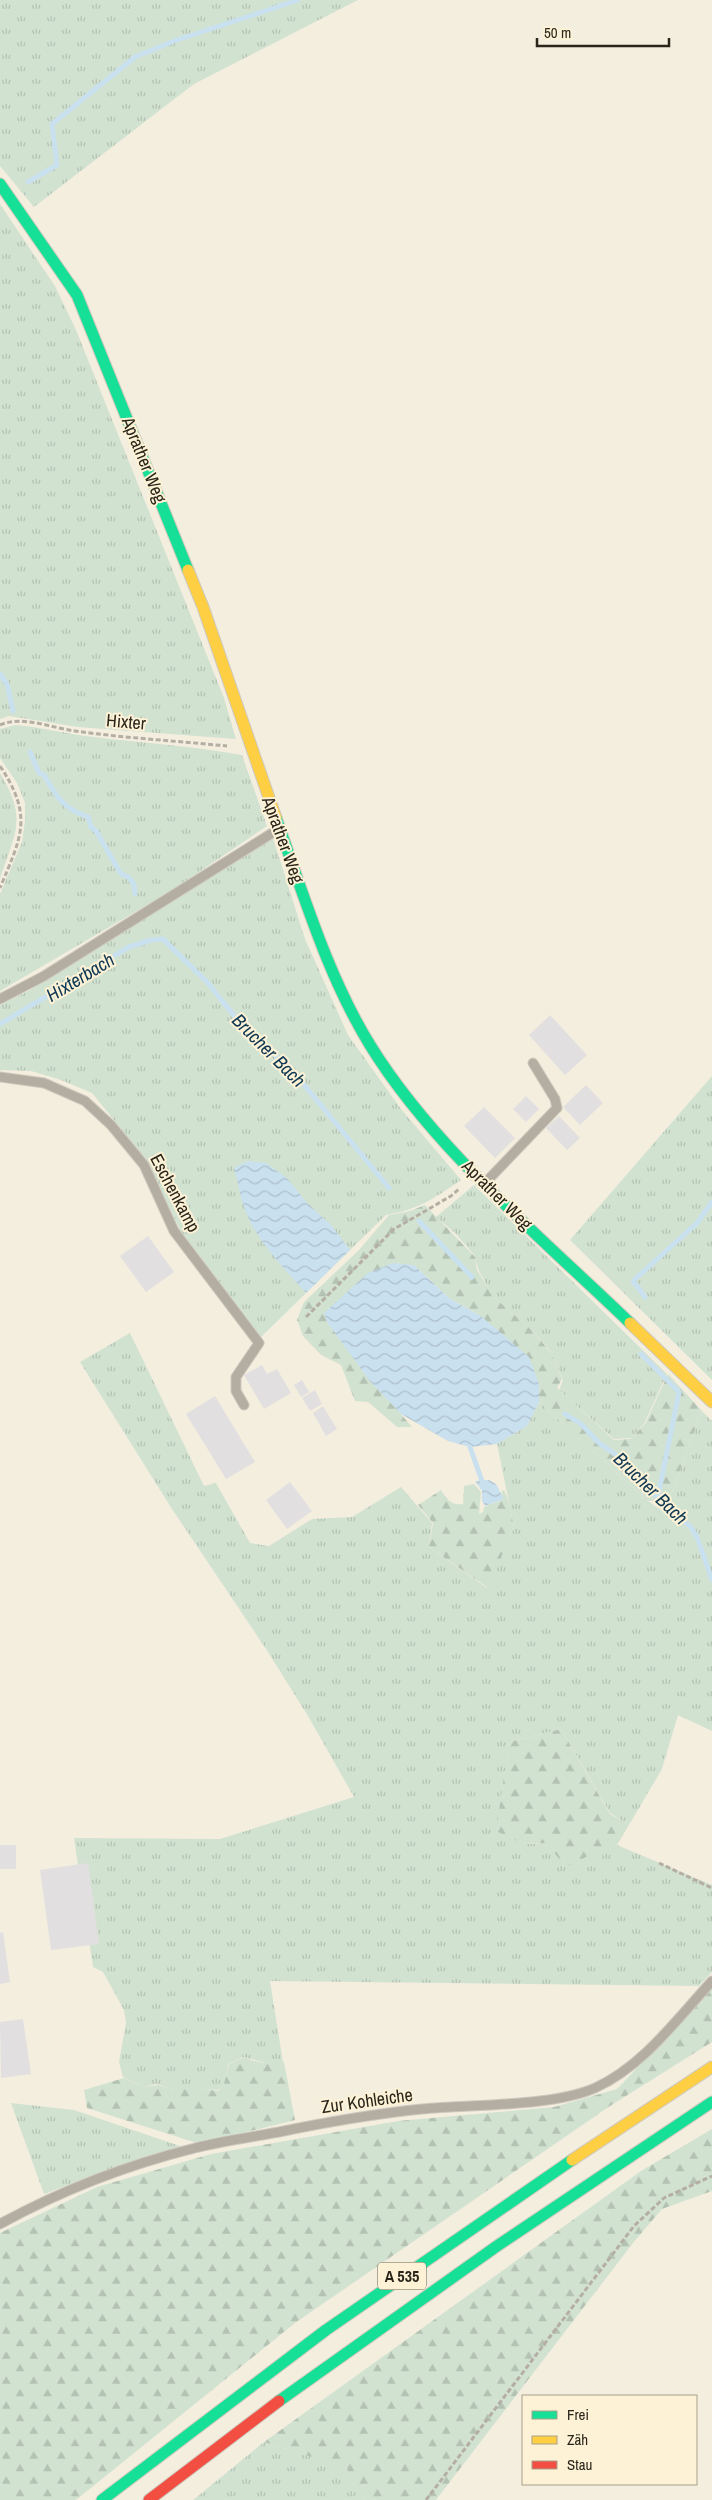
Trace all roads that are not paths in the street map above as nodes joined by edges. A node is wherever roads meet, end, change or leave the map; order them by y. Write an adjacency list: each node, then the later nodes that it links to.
1 (0, 184): 2 (main road, Aprather Weg)
2 (279, 828): 3 (lane); 6 (main road, Aprather Weg)
3 (0, 999)
4 (533, 1063): 6 (lane)
5 (0, 1077): 8 (lane, Eschenkamp)
6 (485, 1184): 7 (main road, Aprather Weg)
7 (712, 1402)
8 (244, 1405)
9 (712, 1981): 12 (lane, Zur Kohleiche)
10 (712, 2067): 13 (main road, A 535)
11 (712, 2102): 14 (main road, A 535)
12 (0, 2224)
13 (102, 2500)
14 (149, 2500)

